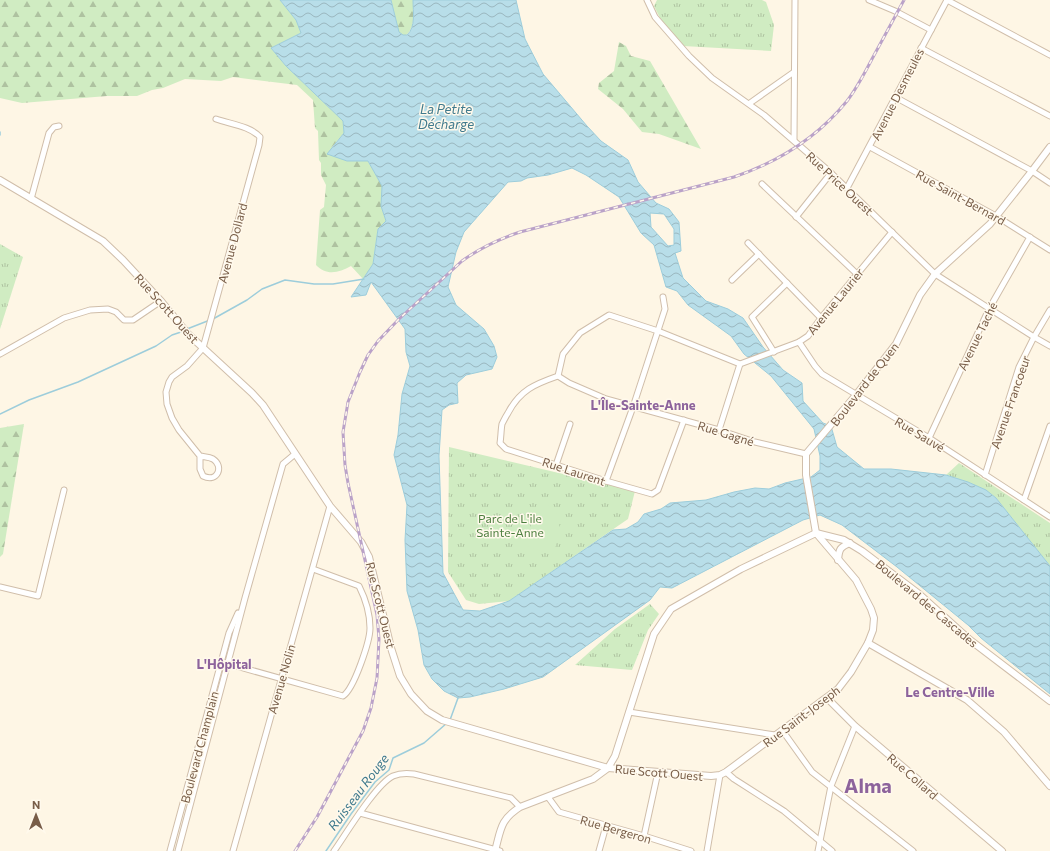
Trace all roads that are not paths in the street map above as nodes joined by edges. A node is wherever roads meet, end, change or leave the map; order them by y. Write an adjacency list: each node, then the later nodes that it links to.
1 (647, 0): 12 (street, Rue Price Ouest)
2 (795, 0): 10 (street)
3 (869, 0): 6 (street)
4 (886, 0): 6 (street)
5 (947, 0): 7 (street, Avenue Desmeules); 9 (street)
6 (884, 7): 7 (street)
7 (932, 30): 8 (street, Avenue Desmeules)
8 (921, 48): 11 (street, Avenue Desmeules); 13 (street)
9 (1050, 55)
10 (794, 72): 12 (street); 16 (street)
11 (895, 97): 17 (street, Avenue Desmeules); 19 (street)
12 (750, 103): 16 (street, Rue Price Ouest)
13 (1050, 116)
14 (216, 119): 46 (street, Avenue Dollard)
15 (59, 126): 25 (street)
16 (794, 140): 20 (street, Rue Price Ouest)
17 (870, 147): 24 (street, Avenue Desmeules); 26 (street, Rue Saint-Bernard)
18 (1050, 147): 19 (street, Boulevard de Quen)
19 (1032, 172): 22 (street); 26 (street, Boulevard de Quen)
20 (831, 173): 24 (street, Rue Price Ouest); 27 (street)
21 (0, 180): 25 (street, Rue Scott Ouest)
22 (1050, 183)
23 (762, 184): 27 (street)
24 (847, 188): 28 (street, Rue Price Ouest)
25 (31, 199): 38 (street, Rue Scott Ouest)
26 (996, 216): 29 (street, Rue Saint-Bernard); 34 (street, Boulevard de Quen)
27 (796, 217): 33 (street)
28 (892, 232): 33 (street, Avenue Laurier); 34 (street, Rue Price Ouest)
29 (1030, 237): 31 (street, Rue Saint-Bernard); 39 (street, Avenue Taché)
30 (748, 243): 32 (street)
31 (1050, 250)
32 (759, 254): 35 (street); 36 (street)
33 (857, 274): 41 (street, Avenue Laurier)
34 (935, 274): 39 (street, Rue Price Ouest); 51 (street, Boulevard de Quen)
35 (732, 280)
36 (787, 283): 41 (street); 47 (street)
37 (663, 297): 42 (street)
38 (161, 301): 46 (street, Rue Scott Ouest); 48 (street)
39 (989, 308): 43 (street, Rue Price Ouest); 57 (street, Avenue Taché)
40 (1050, 310): 43 (street, Avenue Francoeur)
41 (821, 318): 44 (street, Avenue Laurier)
42 (658, 331): 49 (street); 50 (street); 52 (street)
43 (1034, 337): 45 (street, Rue Price Ouest); 62 (street, Avenue Francoeur)
44 (799, 342): 47 (street, Avenue Laurier); 51 (street, Rue Sauvé)
45 (1050, 346)
46 (203, 348): 58 (street, Rue Scott Ouest); 60 (street)
47 (774, 352): 49 (street, Avenue Laurier)
48 (0, 354)
49 (740, 364): 56 (street)
50 (558, 376): 52 (street, Rue Gagné); 61 (street, Rue Laurent)
51 (856, 395): 57 (street, Rue Sauvé); 59 (street, Boulevard de Quen)
52 (633, 407): 53 (street, Rue Gagné); 63 (street)
53 (684, 420): 56 (street, Rue Gagné); 63 (street, Rue Laurent)
54 (570, 424): 61 (street)
55 (1050, 426): 65 (street)
56 (719, 430): 59 (street, Rue Gagné)
57 (929, 438): 62 (street, Rue Sauvé)
58 (295, 454): 66 (street, Rue Scott Ouest); 73 (street, Boulevard Champlain)
59 (806, 454): 68 (street)
60 (200, 456): 60 (street)
61 (556, 465): 63 (street, Rue Laurent)
62 (985, 474): 65 (street, Rue Sauvé)
63 (606, 481)
64 (64, 490): 72 (street)
65 (1024, 500): 67 (street, Rue Sauvé)
66 (330, 506): 71 (street, Avenue Nolin); 84 (street, Rue Scott Ouest)
67 (1050, 517)
68 (816, 533): 69 (street, Boulevard des Cascades); 70 (street, Rue Saint-Joseph); 80 (street)
69 (850, 543): 70 (street); 79 (street, Boulevard des Cascades)
70 (838, 560): 74 (street, Rue Saint-Joseph)
71 (313, 569): 77 (street, Avenue Nolin); 77 (street)
72 (0, 587)
73 (245, 598): 75 (street, Boulevard Champlain); 76 (street, Boulevard Champlain)
74 (868, 643): 78 (street, Rue Saint-Joseph); 88 (street)
75 (222, 662): 76 (street); 95 (street, Boulevard Champlain)
76 (228, 664): 77 (street); 96 (street, Boulevard Champlain)
77 (281, 679): 97 (street, Avenue Nolin)
78 (827, 698): 81 (street, Rue Collard); 82 (street, Rue Saint-Joseph)
79 (1050, 701)
80 (629, 712): 83 (street); 84 (street)
81 (855, 726): 87 (street); 106 (street, Rue Collard)
82 (782, 730): 83 (street, Rue Saint-Joseph); 87 (street)
83 (775, 735): 86 (street, Rue Saint-Joseph)
84 (608, 768): 85 (street, Rue Scott Ouest); 89 (street)
85 (658, 772): 86 (street, Rue Scott Ouest); 93 (street)
86 (723, 774): 94 (street); 102 (street)
87 (831, 786): 94 (street); 105 (street)
88 (1050, 786)
89 (548, 797): 90 (street); 92 (street, Rue Bergeron)
90 (520, 807): 91 (street); 99 (street)
91 (360, 813): 98 (street); 99 (street)
92 (606, 826): 93 (street, Rue Bergeron); 100 (street)
93 (644, 836): 101 (street, Rue Bergeron)
94 (820, 841): 103 (street); 104 (street)
95 (170, 851)
96 (178, 851)
97 (233, 851)
98 (334, 851)
99 (497, 851)
100 (599, 851)
101 (691, 851)
102 (707, 851)
103 (818, 851)
104 (832, 851)
105 (913, 851)
106 (1002, 851)

